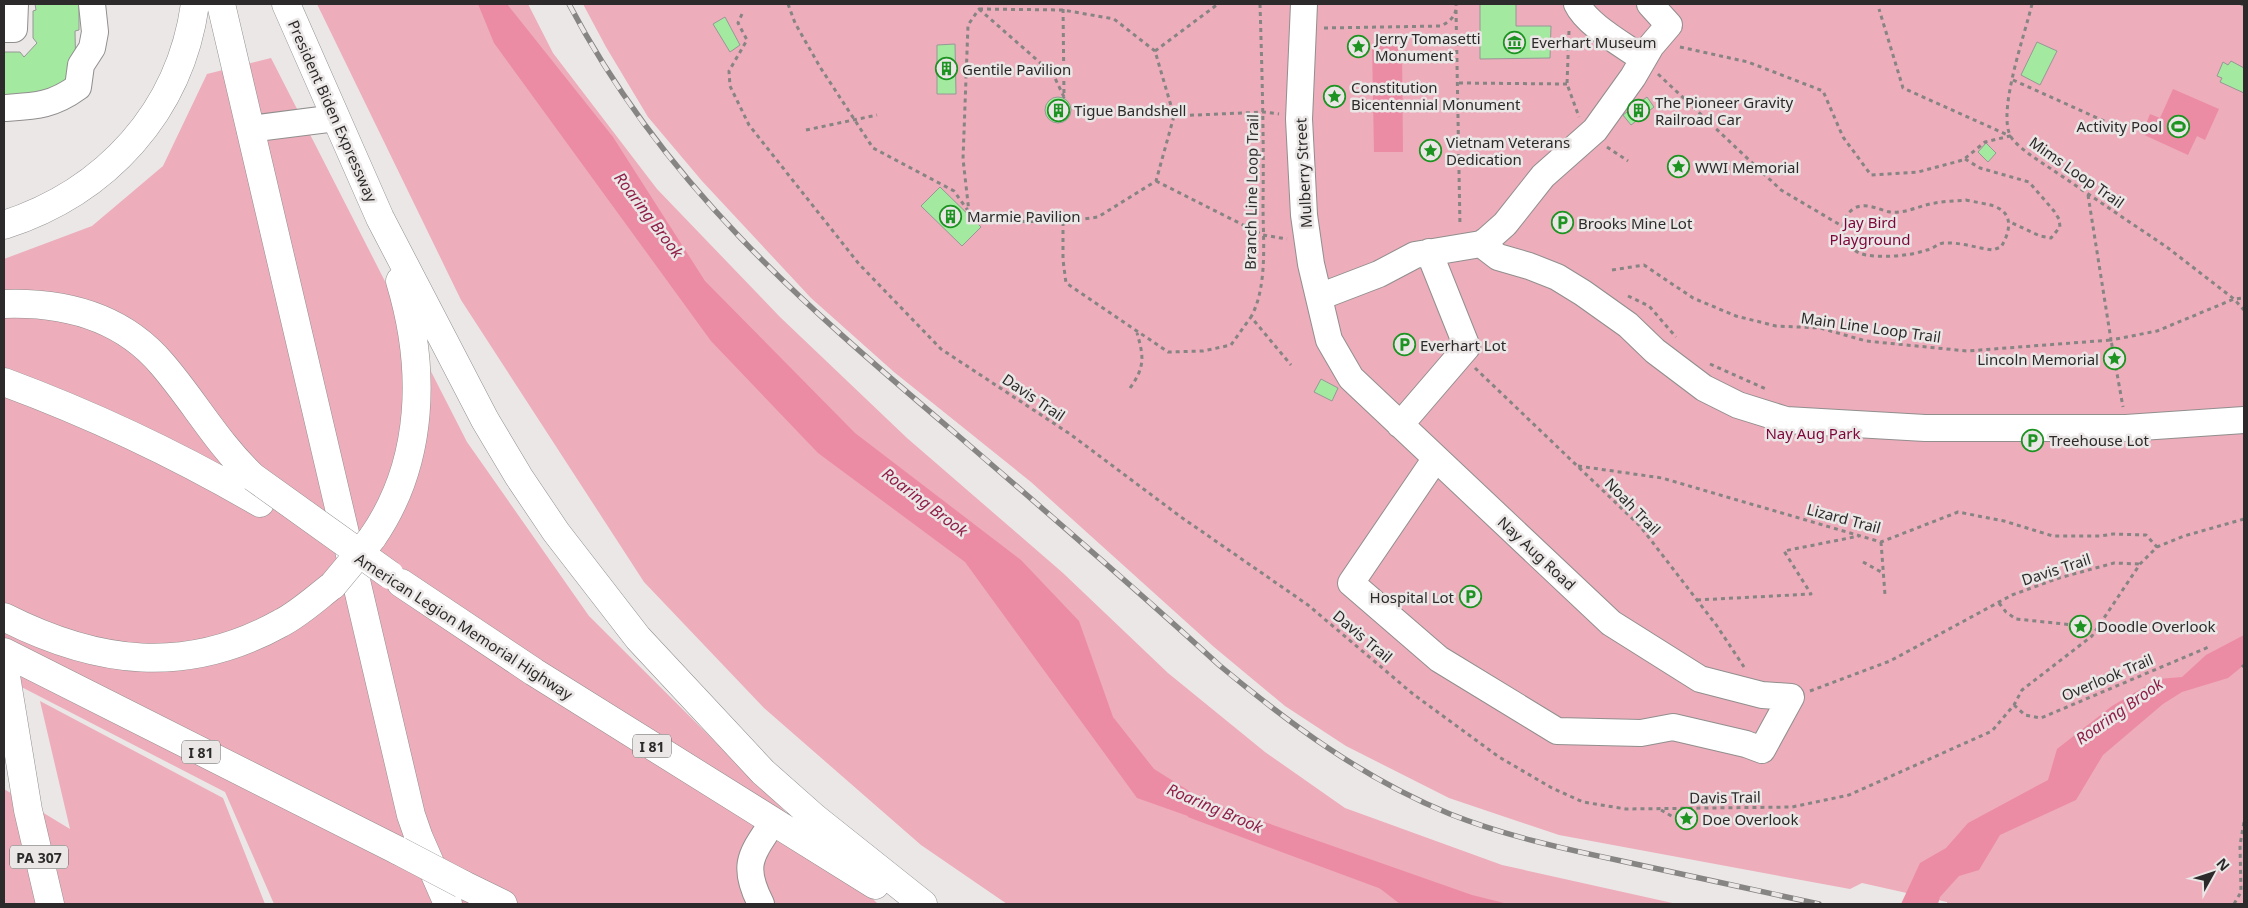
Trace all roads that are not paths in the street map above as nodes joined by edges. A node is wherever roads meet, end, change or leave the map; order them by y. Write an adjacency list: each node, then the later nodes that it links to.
1 (15, 4): 9 (street)
2 (92, 4): 11 (street)
3 (195, 4): 15 (main road)
4 (221, 4): 13 (main road)
5 (286, 4): 12 (main road, President Biden Expressway)
6 (1650, 4): 10 (street)
7 (1573, 14): 10 (street)
8 (1304, 16): 18 (street, Mulberry Street)
9 (4, 29)
10 (1649, 50): 16 (street)
11 (4, 108)
12 (336, 118): 13 (street); 14 (main road, President Biden Expressway)
13 (250, 130): 32 (main road)
14 (380, 218): 26 (main road, bridge); 37 (main road)
15 (4, 225)
16 (1471, 245): 17 (street); 22 (street)
17 (1429, 252): 18 (street); 23 (street)
18 (1319, 297): 20 (street, Mulberry Street)
19 (4, 304): 25 (main road, bridge)
20 (1329, 340): 23 (street, Nay Aug Road)
21 (4, 382): 25 (main road, American Legion Memorial Highway / I 81, bridge)
22 (2244, 420)
23 (1400, 425): 24 (street, Nay Aug Road)
24 (1436, 458): 24 (street, Nay Aug Road)
25 (395, 579): 31 (main road, American Legion Memorial Highway / I 81)
26 (4, 617)
27 (4, 652): 32 (main road, I 81, bridge)
28 (5, 671): 30 (main road, PA 307)
29 (4, 737): 30 (main road, PA 307)
30 (28, 810): 33 (main road, PA 307)
31 (773, 822): 35 (street); 36 (main road, American Legion Memorial Highway / I 81)
32 (455, 894): 34 (main road, I 81)
33 (50, 904)
34 (503, 904)
35 (761, 904)
36 (906, 904)
37 (923, 904)

